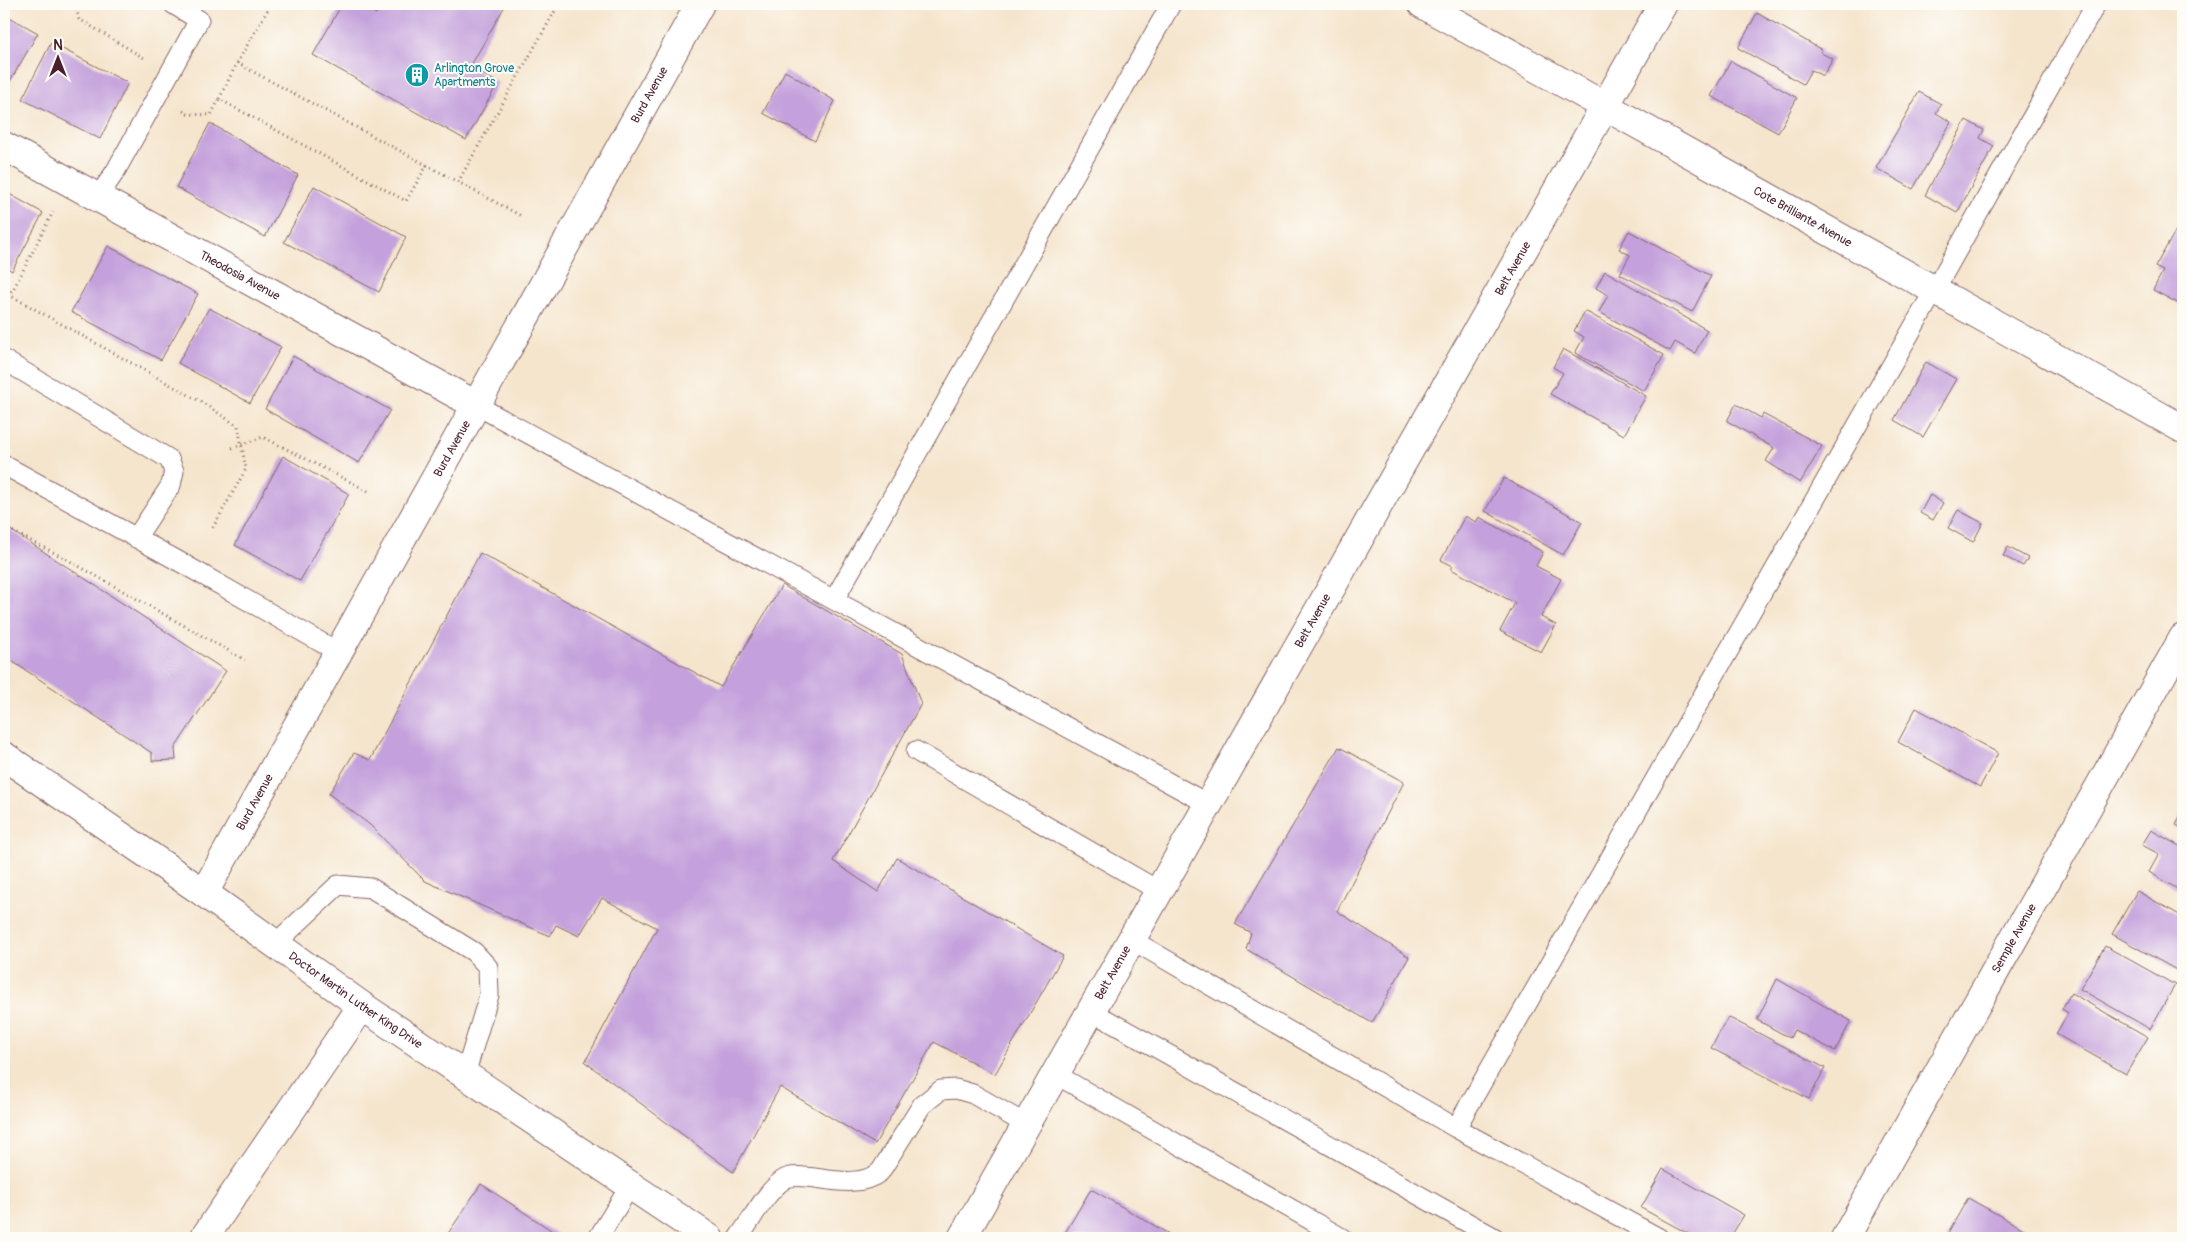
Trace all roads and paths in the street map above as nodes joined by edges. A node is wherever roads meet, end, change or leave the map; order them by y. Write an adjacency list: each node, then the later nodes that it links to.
1 (75, 4): 10 (path)
2 (173, 4): 18 (lane)
3 (270, 4): 11 (path)
4 (560, 4): 17 (path)
5 (700, 4): 26 (street, Burd Avenue)
6 (1171, 4): 35 (lane)
7 (1422, 4): 14 (street, Cote Brilliante Avenue)
8 (1662, 4): 14 (street, Belt Avenue)
9 (2096, 4): 21 (lane)
10 (147, 60)
11 (237, 64): 12 (path); 16 (path)
12 (219, 99): 13 (path); 16 (path)
13 (176, 106)
14 (1604, 107): 21 (street, Cote Brilliante Avenue); 41 (street, Belt Avenue)
15 (4, 146): 18 (street, Theodosia Avenue)
16 (427, 165): 17 (path)
17 (458, 182): 20 (path)
18 (98, 198): 26 (street, Theodosia Avenue)
19 (56, 204): 23 (path)
20 (523, 217)
21 (1934, 291): 27 (street, Cote Brilliante Avenue); 51 (lane)
22 (4, 292): 23 (path)
23 (8, 294): 24 (path); 28 (path)
24 (4, 298)
25 (4, 360): 34 (lane)
26 (476, 405): 35 (lane); 37 (street, Burd Avenue)
27 (2183, 429)
28 (242, 444): 29 (path); 31 (path); 33 (path)
29 (232, 448)
30 (4, 465): 34 (lane)
31 (370, 492)
32 (4, 527): 38 (path)
33 (211, 531)
34 (136, 538): 37 (lane)
35 (834, 600): 41 (lane)
36 (2183, 638): 61 (street, Semple Avenue)
37 (338, 652): 43 (street, Burd Avenue)
38 (245, 660)
39 (916, 751): 42 (lane)
40 (4, 756): 43 (street, Doctor Martin Luther King Drive)
41 (1208, 804): 42 (street, Belt Avenue)
42 (1159, 891): 44 (street, Belt Avenue)
43 (204, 892): 45 (street, Doctor Martin Luther King Drive)
44 (1132, 940): 47 (street, Belt Avenue); 51 (lane)
45 (275, 944): 46 (street, Doctor Martin Luther King Drive); 49 (lane)
46 (362, 1006): 49 (street, Doctor Martin Luther King Drive); 53 (street)
47 (1091, 1011): 48 (street, Belt Avenue); 59 (lane)
48 (1055, 1074): 50 (street, Belt Avenue); 58 (lane)
49 (465, 1075): 52 (street, Doctor Martin Luther King Drive)
50 (1027, 1125): 56 (lane); 57 (street, Belt Avenue)
51 (1456, 1128): 60 (lane)
52 (630, 1186): 54 (lane); 55 (street, Doctor Martin Luther King Drive)
53 (204, 1238)
54 (598, 1238)
55 (710, 1238)
56 (738, 1238)
57 (962, 1238)
58 (1342, 1238)
59 (1495, 1238)
60 (1659, 1238)
61 (1845, 1238)

